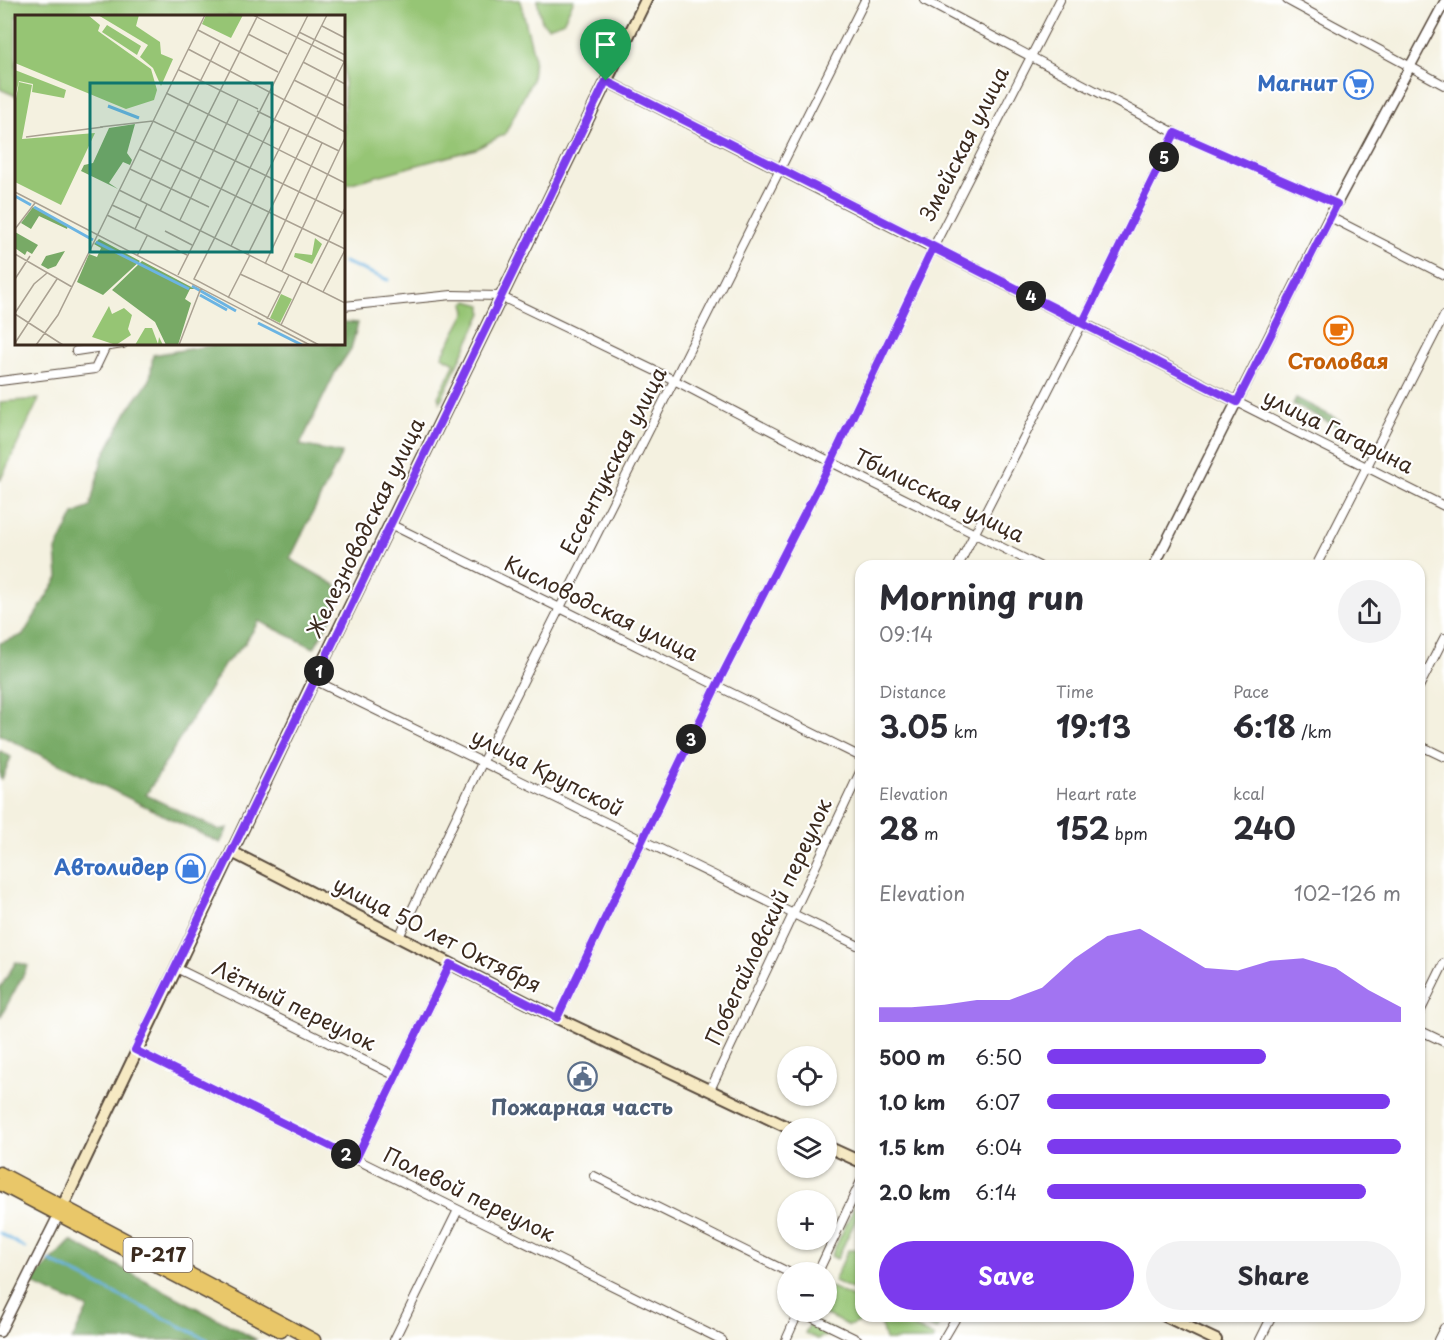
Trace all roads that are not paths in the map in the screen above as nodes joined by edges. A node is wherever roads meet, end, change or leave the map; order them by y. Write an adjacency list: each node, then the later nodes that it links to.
1 (646, 0): 9 (main road, Железноводская улица)
2 (865, 0): 12 (street, Ессентукская улица)
3 (924, 0): 7 (street)
4 (1060, 0): 7 (street, Змейская улица)
5 (1287, 0): 8 (street)
6 (1444, 3): 8 (street)
7 (1030, 56): 11 (street); 15 (street, Змейская улица)
8 (1410, 67): 10 (street); 13 (street)
9 (606, 81): 12 (street, улица Гагарина); 17 (main road, Железноводская улица)
10 (1444, 85)
11 (1175, 133): 13 (street); 20 (street)
12 (780, 168): 15 (street, улица Гагарина); 24 (street, Ессентукская улица)
13 (1337, 204): 14 (street)
14 (1330, 217): 16 (street); 26 (street)
15 (933, 248): 20 (street, улица Гагарина); 27 (street, Змейская улица)
16 (1444, 274)
17 (500, 296): 18 (street); 24 (street, Тбилисская улица); 30 (main road, Железноводская улица)
18 (345, 306)
19 (1444, 316): 28 (street)
20 (1083, 322): 26 (street, улица Гагарина); 31 (street)
21 (114, 345): 22 (street)
22 (106, 346): 23 (street); 25 (street)
23 (76, 351)
24 (674, 380): 27 (street, Тбилисская улица); 36 (street, Ессентукская улица)
25 (0, 381)
26 (1237, 402): 28 (street, улица Гагарина); 34 (street)
27 (831, 462): 31 (street, Тбилисская улица); 40 (street, Змейская улица)
28 (1368, 467): 29 (street, улица Гагарина); 35 (street)
29 (1444, 506)
30 (390, 524): 36 (street, Кисловодская улица); 39 (main road, Железноводская улица)
31 (974, 532): 32 (street); 33 (street, Тбилисская улица)
32 (961, 560)
33 (1028, 560)
34 (1157, 560)
35 (1319, 560)
36 (560, 610): 40 (street, Кисловодская улица); 44 (street, Ессентукская улица)
37 (1444, 638): 38 (street)
38 (1425, 675)
39 (314, 680): 44 (street, улица Крупской); 47 (main road, Железноводская улица)
40 (717, 685): 42 (street, Кисловодская улица); 46 (street, Змейская улица)
41 (1425, 748): 43 (street)
42 (855, 754)
43 (1444, 757)
44 (483, 761): 46 (street, улица Крупской); 49 (street, Ессентукская улица)
45 (855, 783): 48 (street, Побегайловский переулок)
46 (642, 841): 48 (street, улица Крупской); 55 (street, Змейская улица)
47 (232, 852): 49 (main road, улица 50 лет Октября); 53 (main road, Железноводская улица)
48 (794, 914): 50 (street, улица Крупской); 60 (street, Побегайловский переулок)
49 (398, 939): 52 (main road, улица 50 лет Октября)
50 (855, 944)
51 (1444, 963): 54 (street)
52 (450, 964): 55 (main road, улица 50 лет Октября); 59 (street)
53 (176, 968): 58 (main road, Железноводская улица); 59 (street, Лётный переулок)
54 (1425, 1002)
55 (557, 1018): 60 (main road, улица 50 лет Октября)
56 (1425, 1033): 57 (street)
57 (1444, 1042)
58 (135, 1050): 63 (street, Полевой переулок); 69 (main road, Железноводская улица)
59 (396, 1076): 63 (street)
60 (710, 1090): 61 (main road, улица 50 лет Октября)
61 (777, 1122)
62 (837, 1151): 64 (main road)
63 (356, 1159): 70 (street, Полевой переулок)
64 (855, 1159)
65 (0, 1173): 69 (highway, Р-217)
66 (594, 1176): 72 (street)
67 (0, 1184): 69 (highway, Р-217)
68 (855, 1194): 71 (street)
69 (61, 1209): 79 (street); 80 (highway, Р-217); 81 (highway, Р-217)
70 (458, 1210): 82 (street); 83 (street, Полевой переулок)
71 (823, 1262)
72 (777, 1267)
73 (794, 1322): 84 (street)
74 (821, 1322): 85 (street)
75 (954, 1322): 86 (street)
76 (1178, 1322): 87 (main road)
77 (1269, 1322): 88 (street)
78 (1444, 1328): 89 (street)
79 (0, 1332)
80 (298, 1340)
81 (314, 1340)
82 (393, 1340)
83 (722, 1340)
84 (786, 1340)
85 (858, 1340)
86 (943, 1340)
87 (1216, 1340)
88 (1260, 1340)
89 (1438, 1340)

